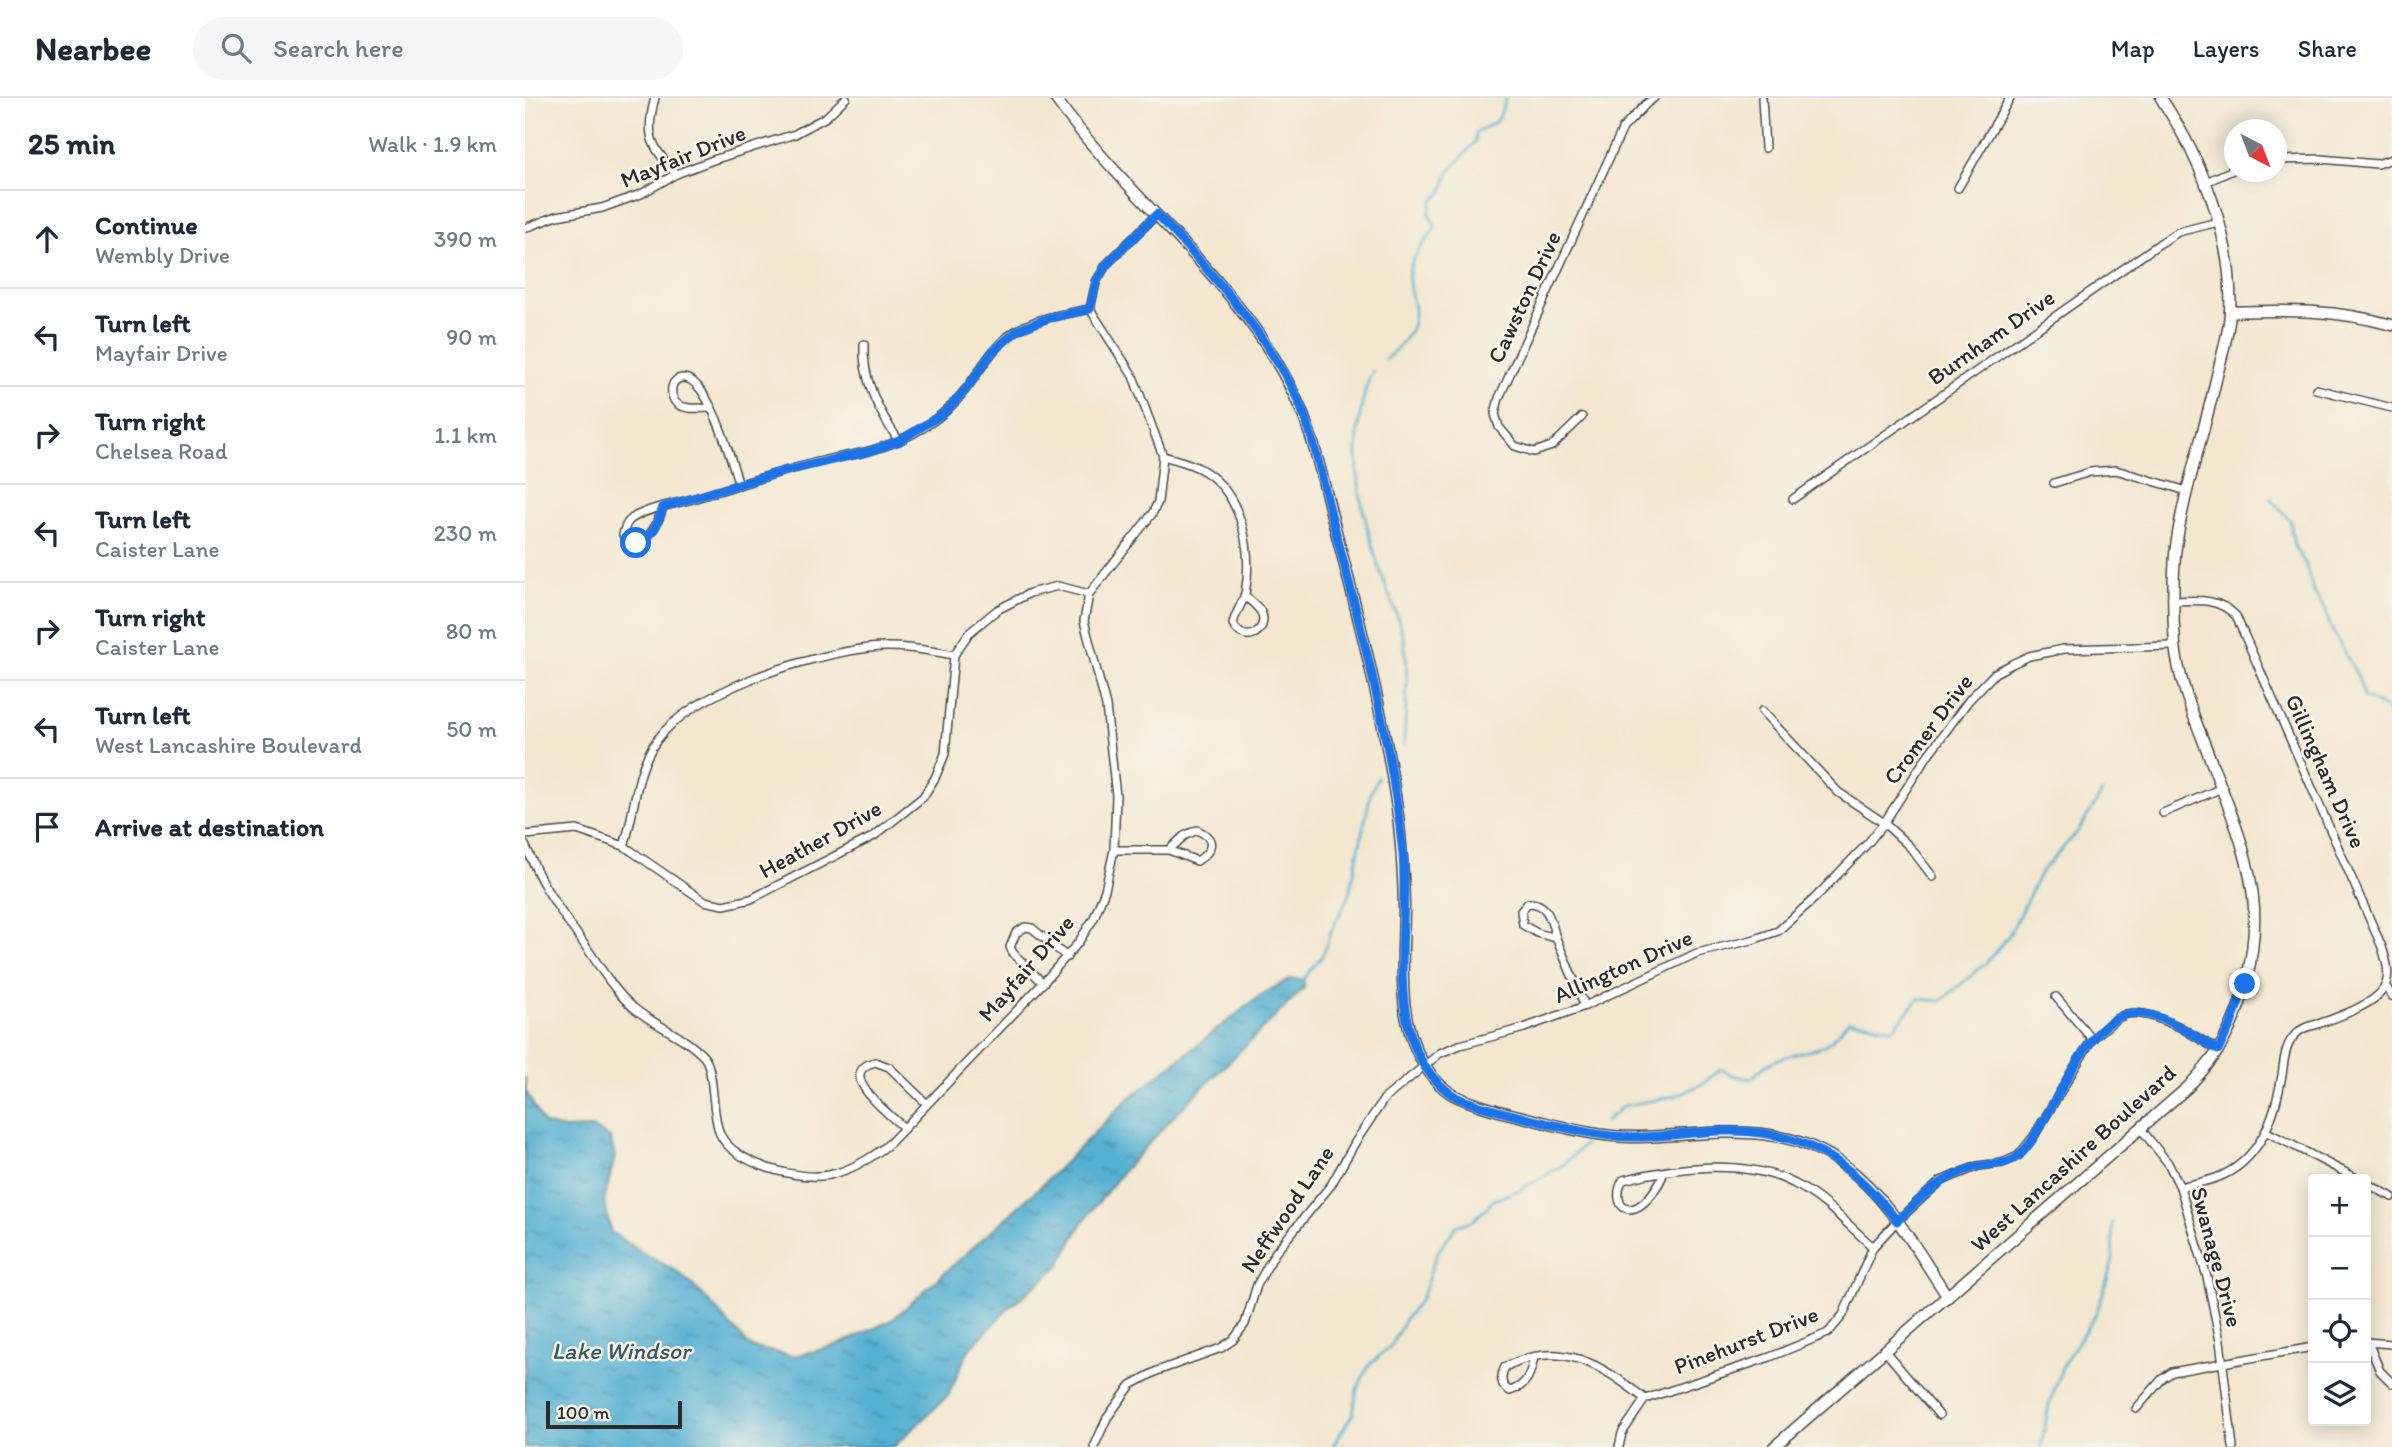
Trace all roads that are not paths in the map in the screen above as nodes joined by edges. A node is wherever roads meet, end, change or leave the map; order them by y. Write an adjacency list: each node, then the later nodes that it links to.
1 (655, 98): 11 (street)
2 (846, 98): 11 (street, Mayfair Drive)
3 (1055, 98): 15 (street)
4 (1654, 98): 25 (street, Cawston Drive)
5 (1762, 98): 8 (street)
6 (2010, 98): 14 (street)
7 (2161, 98): 13 (street, West Lancashire Boulevard)
8 (1765, 148)
9 (2392, 159): 10 (street)
10 (2287, 160)
11 (676, 174): 17 (street, Mayfair Drive)
12 (2224, 174): 13 (street)
13 (2206, 182): 16 (street, West Lancashire Boulevard)
14 (1958, 188)
15 (1157, 214): 18 (street); 57 (street)
16 (2218, 222): 19 (street, West Lancashire Boulevard); 31 (street, Burnham Drive)
17 (525, 228)
18 (1090, 309): 26 (street); 27 (street)
19 (2230, 312): 20 (street); 30 (street, West Lancashire Boulevard)
20 (2392, 325)
21 (864, 344): 26 (street)
22 (2316, 389): 24 (street)
23 (711, 408): 23 (street); 29 (street)
24 (2392, 408)
25 (1582, 417)
26 (899, 441): 29 (street)
27 (1163, 456): 33 (street); 34 (street)
28 (2054, 483): 30 (street)
29 (739, 485): 32 (street)
30 (2187, 491): 35 (street, West Lancashire Boulevard)
31 (1793, 499)
32 (663, 507): 32 (street)
33 (1089, 594): 37 (street); 45 (street, Mayfair Drive)
34 (1244, 596): 34 (street)
35 (2175, 601): 36 (street, West Lancashire Boulevard); 51 (street, Gillingham Drive)
36 (2175, 646): 39 (street, West Lancashire Boulevard); 41 (street, Cromer Drive)
37 (954, 655): 44 (street); 44 (street, Heather Drive)
38 (1762, 711): 41 (street)
39 (2222, 788): 40 (street); 56 (street, West Lancashire Boulevard)
40 (2164, 813)
41 (1884, 823): 47 (street); 54 (street, Allington Drive)
42 (525, 835): 44 (street, Heather Drive)
43 (525, 845): 59 (street, Mayfair Drive)
44 (624, 846)
45 (1114, 850): 46 (street); 49 (street, Mayfair Drive)
46 (1169, 850): 46 (street)
47 (1933, 877)
48 (1556, 937): 48 (street); 54 (street)
49 (1067, 957): 50 (street, Mayfair Drive); 50 (street)
50 (1043, 983): 58 (street, Mayfair Drive)
51 (2386, 987): 52 (street); 61 (street)
52 (2392, 996)
53 (2056, 997): 55 (street)
54 (1585, 1006): 57 (street, Allington Drive)
55 (2092, 1039): 56 (street); 67 (street, Pinehurst Drive)
56 (2218, 1050): 60 (street, West Lancashire Boulevard)
57 (1424, 1065): 67 (street); 81 (street, Neffwood Lane)
58 (927, 1104): 59 (street, Mayfair Drive); 59 (street)
59 (904, 1128)
60 (2141, 1129): 65 (street, Swanage Drive); 69 (street, West Lancashire Boulevard)
61 (2267, 1132): 63 (street); 65 (street)
62 (1664, 1173): 62 (street); 68 (street)
63 (2348, 1174)
64 (2371, 1186): 66 (street)
65 (2180, 1187): 76 (street, Swanage Drive)
66 (2392, 1197)
67 (1897, 1221): 68 (street, Pinehurst Drive); 69 (street)
68 (1873, 1247): 78 (street, Pinehurst Drive)
69 (1948, 1297): 73 (street, West Lancashire Boulevard)
70 (2371, 1342): 71 (street)
71 (2392, 1344)
72 (2308, 1348): 76 (street)
73 (1885, 1351): 80 (street); 83 (street, West Lancashire Boulevard)
74 (2371, 1352): 77 (street)
75 (1534, 1357): 75 (street); 78 (street)
76 (2223, 1362): 79 (street); 84 (street, Swanage Drive)
77 (2392, 1383)
78 (1644, 1399): 82 (street)
79 (2136, 1409)
80 (1939, 1415)
81 (1094, 1447)
82 (1619, 1447)
83 (1774, 1447)
84 (2234, 1447)

